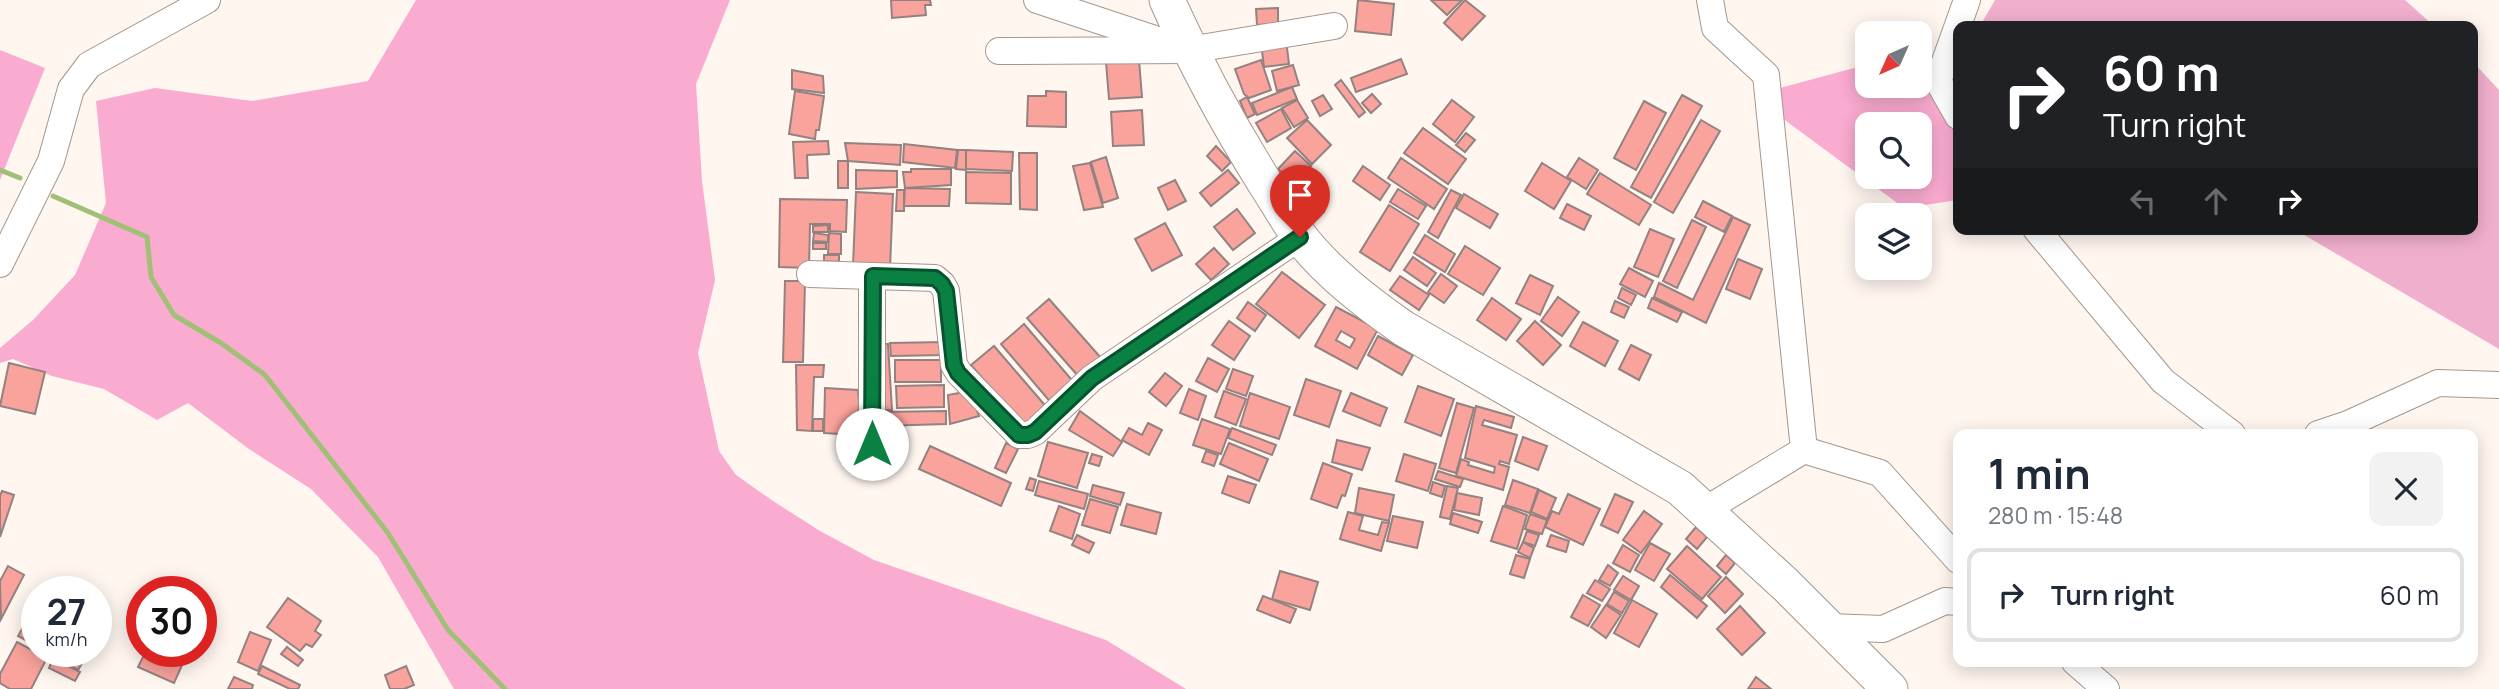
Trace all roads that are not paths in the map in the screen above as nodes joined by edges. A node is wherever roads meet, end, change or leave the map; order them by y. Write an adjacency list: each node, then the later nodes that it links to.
1 (207, 0): 14 (street)
2 (1037, 0): 9 (street)
3 (1167, 0): 9 (main road)
4 (1710, 0): 21 (street)
5 (1967, 0): 6 (street)
6 (1959, 21)
7 (1334, 26): 9 (street)
8 (1953, 39): 11 (street)
9 (1189, 50): 10 (street); 13 (main road)
10 (999, 51)
11 (1953, 107)
12 (2041, 235): 18 (street)
13 (1300, 237): 16 (street); 22 (main road)
14 (0, 264)
15 (810, 274): 16 (street)
16 (873, 276): 20 (street)
17 (2499, 385): 19 (street)
18 (2225, 429)
19 (2333, 429)
20 (872, 444)
21 (1804, 450): 22 (street); 23 (street)
22 (1705, 510): 25 (main road)
23 (1953, 554)
24 (1953, 602): 25 (street)
25 (1828, 627): 27 (main road)
26 (2082, 667): 28 (street)
27 (1890, 689)
28 (2106, 689)

